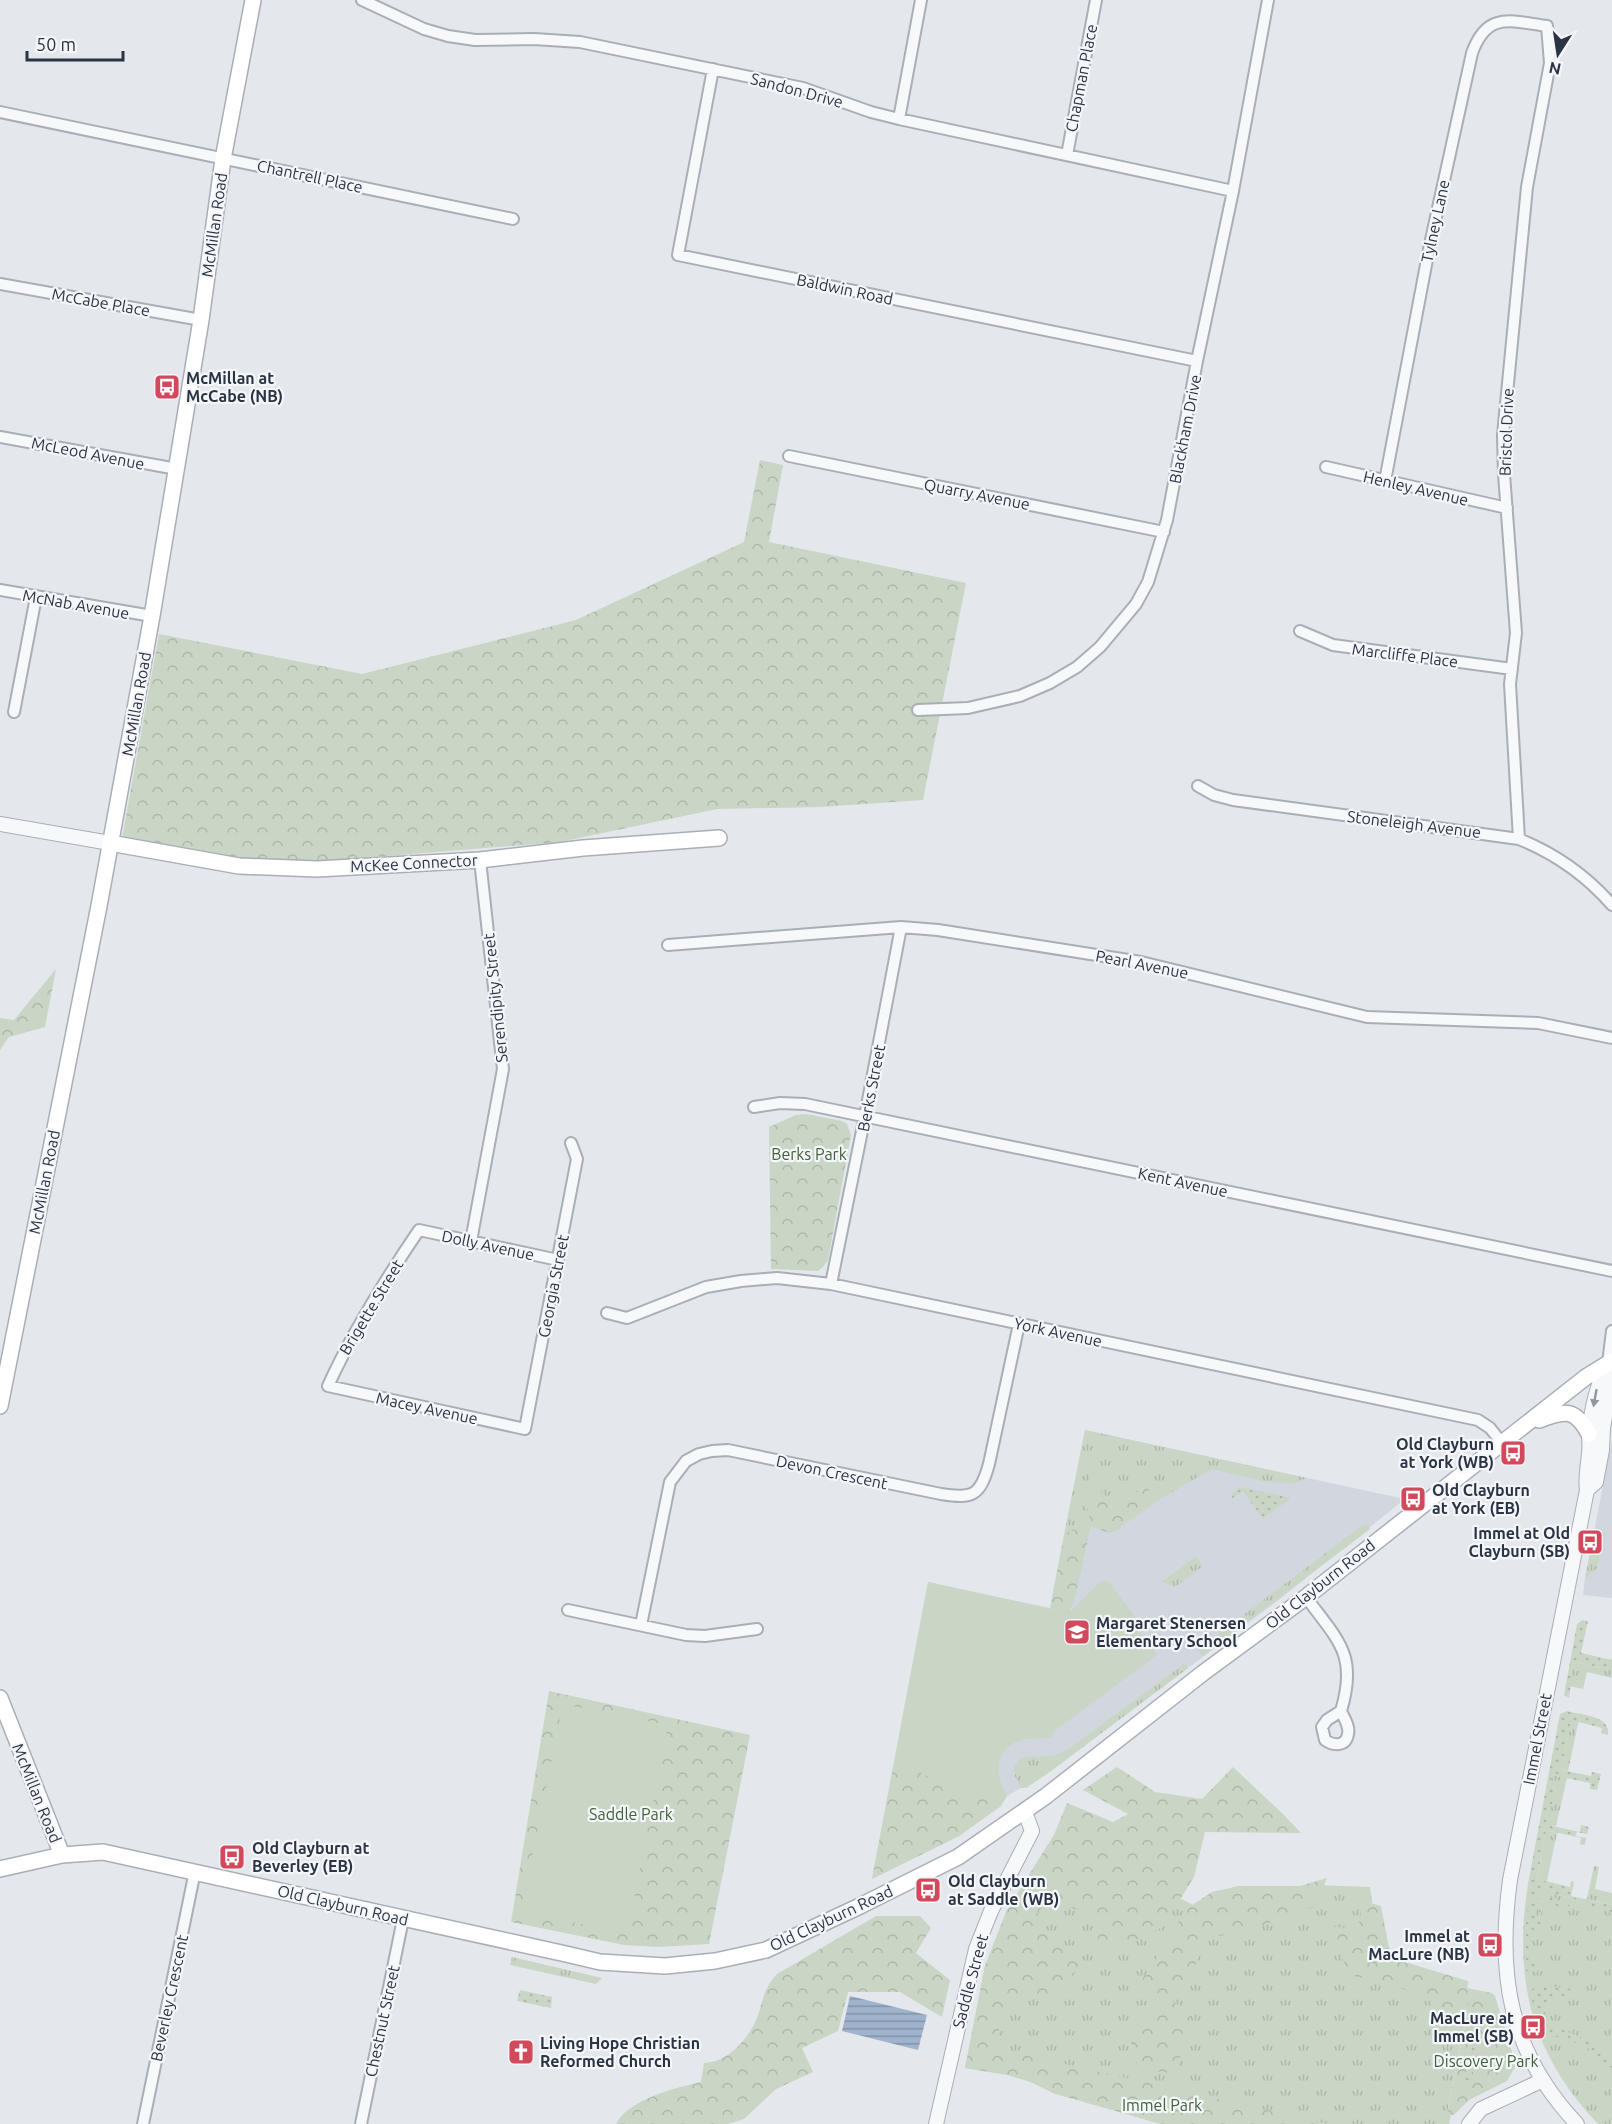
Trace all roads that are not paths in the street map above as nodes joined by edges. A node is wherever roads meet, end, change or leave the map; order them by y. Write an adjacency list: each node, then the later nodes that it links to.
1 (253, 0): 11 (main road, McMillan Road)
2 (362, 0): 7 (street, Sandon Drive)
3 (921, 0): 9 (street)
4 (1096, 0): 10 (street, Chapman Place)
5 (1268, 0): 12 (street, Blackham Drive)
6 (1547, 26): 21 (street, Tylney Lane); 22 (street, Bristol Drive)
7 (713, 69): 9 (street, Sandon Drive); 16 (street, Baldwin Road)
8 (0, 112): 11 (street, Chantrell Place)
9 (899, 119): 10 (street, Sandon Drive)
10 (1067, 155): 12 (street, Sandon Drive)
11 (223, 159): 13 (street, Chantrell Place); 15 (main road, McMillan Road)
12 (1233, 191): 16 (street, Blackham Drive)
13 (513, 219)
14 (0, 284): 15 (street, McCabe Place)
15 (201, 320): 20 (main road, McMillan Road)
16 (1197, 361): 23 (street, Blackham Drive)
17 (0, 437): 20 (street, McLeod Avenue)
18 (789, 456): 23 (street, Quarry Avenue)
19 (1326, 467): 21 (street, Henley Avenue)
20 (177, 470): 26 (main road, McMillan Road)
21 (1385, 481): 22 (street, Henley Avenue)
22 (1507, 508): 28 (street, Bristol Drive)
23 (1164, 532): 29 (street, Blackham Drive)
24 (0, 590): 25 (street, McNab Avenue)
25 (36, 597): 26 (street, McNab Avenue); 30 (street)
26 (152, 616): 35 (main road, McMillan Road)
27 (1300, 631): 28 (street, Marcliffe Place)
28 (1512, 669): 34 (street, Bristol Drive)
29 (918, 710)
30 (14, 712)
31 (1198, 786): 34 (street, Stoneleigh Avenue)
32 (0, 824): 35 (street)
33 (719, 838): 36 (main road, McKee Connector)
34 (1519, 839): 37 (street, Stoneleigh Avenue)
35 (110, 843): 36 (main road, McKee Connector); 54 (main road, McMillan Road)
36 (480, 860): 45 (street, Serendipity Street)
37 (1612, 905)
38 (901, 927): 39 (street, Pearl Avenue); 40 (street, Pearl Avenue); 42 (street, Berks Street)
39 (668, 945)
40 (1612, 1038)
41 (754, 1107): 42 (street, Kent Avenue)
42 (865, 1116): 47 (street, Kent Avenue); 48 (street, Berks Street)
43 (571, 1143): 46 (street, Georgia Street)
44 (419, 1230): 45 (street, Dolly Avenue); 53 (street, Brigette Street)
45 (471, 1241): 46 (street, Dolly Avenue)
46 (558, 1260): 56 (street, Georgia Street)
47 (1612, 1271)
48 (831, 1284): 49 (street, York Avenue); 50 (street, York Avenue)
49 (607, 1313)
50 (1019, 1324): 58 (street, York Avenue); 62 (street, Devon Crescent)
51 (1612, 1331): 52 (street, Immel Street)
52 (1610, 1362): 55 (main road, Old Clayburn Road); 57 (street, Immel Street, one-way to 57); 59 (street, Immel Street)
53 (328, 1386): 56 (street, Macey Avenue)
54 (0, 1406)
55 (1522, 1426): 57 (main road); 58 (main road, Old Clayburn Road)
56 (525, 1430)
57 (1589, 1434): 59 (street, Immel Street)
58 (1502, 1443): 60 (main road, Old Clayburn Road)
59 (1587, 1490): 71 (street, Immel Street)
60 (1306, 1597): 65 (street); 66 (main road, Old Clayburn Road)
61 (568, 1610): 62 (street)
62 (641, 1625): 63 (street)
63 (757, 1629)
64 (0, 1698): 67 (main road, McMillan Road)
65 (1341, 1711)
66 (1026, 1812): 70 (main road, Old Clayburn Road); 74 (street, Saddle Street)
67 (62, 1855): 68 (main road, Old Clayburn Road); 69 (main road, Old Clayburn Road)
68 (0, 1869)
69 (195, 1871): 70 (main road, Old Clayburn Road); 72 (street, Beverley Crescent)
70 (403, 1919): 73 (street, Chestnut Street)
71 (1543, 2080): 75 (street); 76 (street, Immel Street)
72 (143, 2124)
73 (361, 2124)
74 (936, 2124)
75 (1468, 2124)
76 (1577, 2124)

